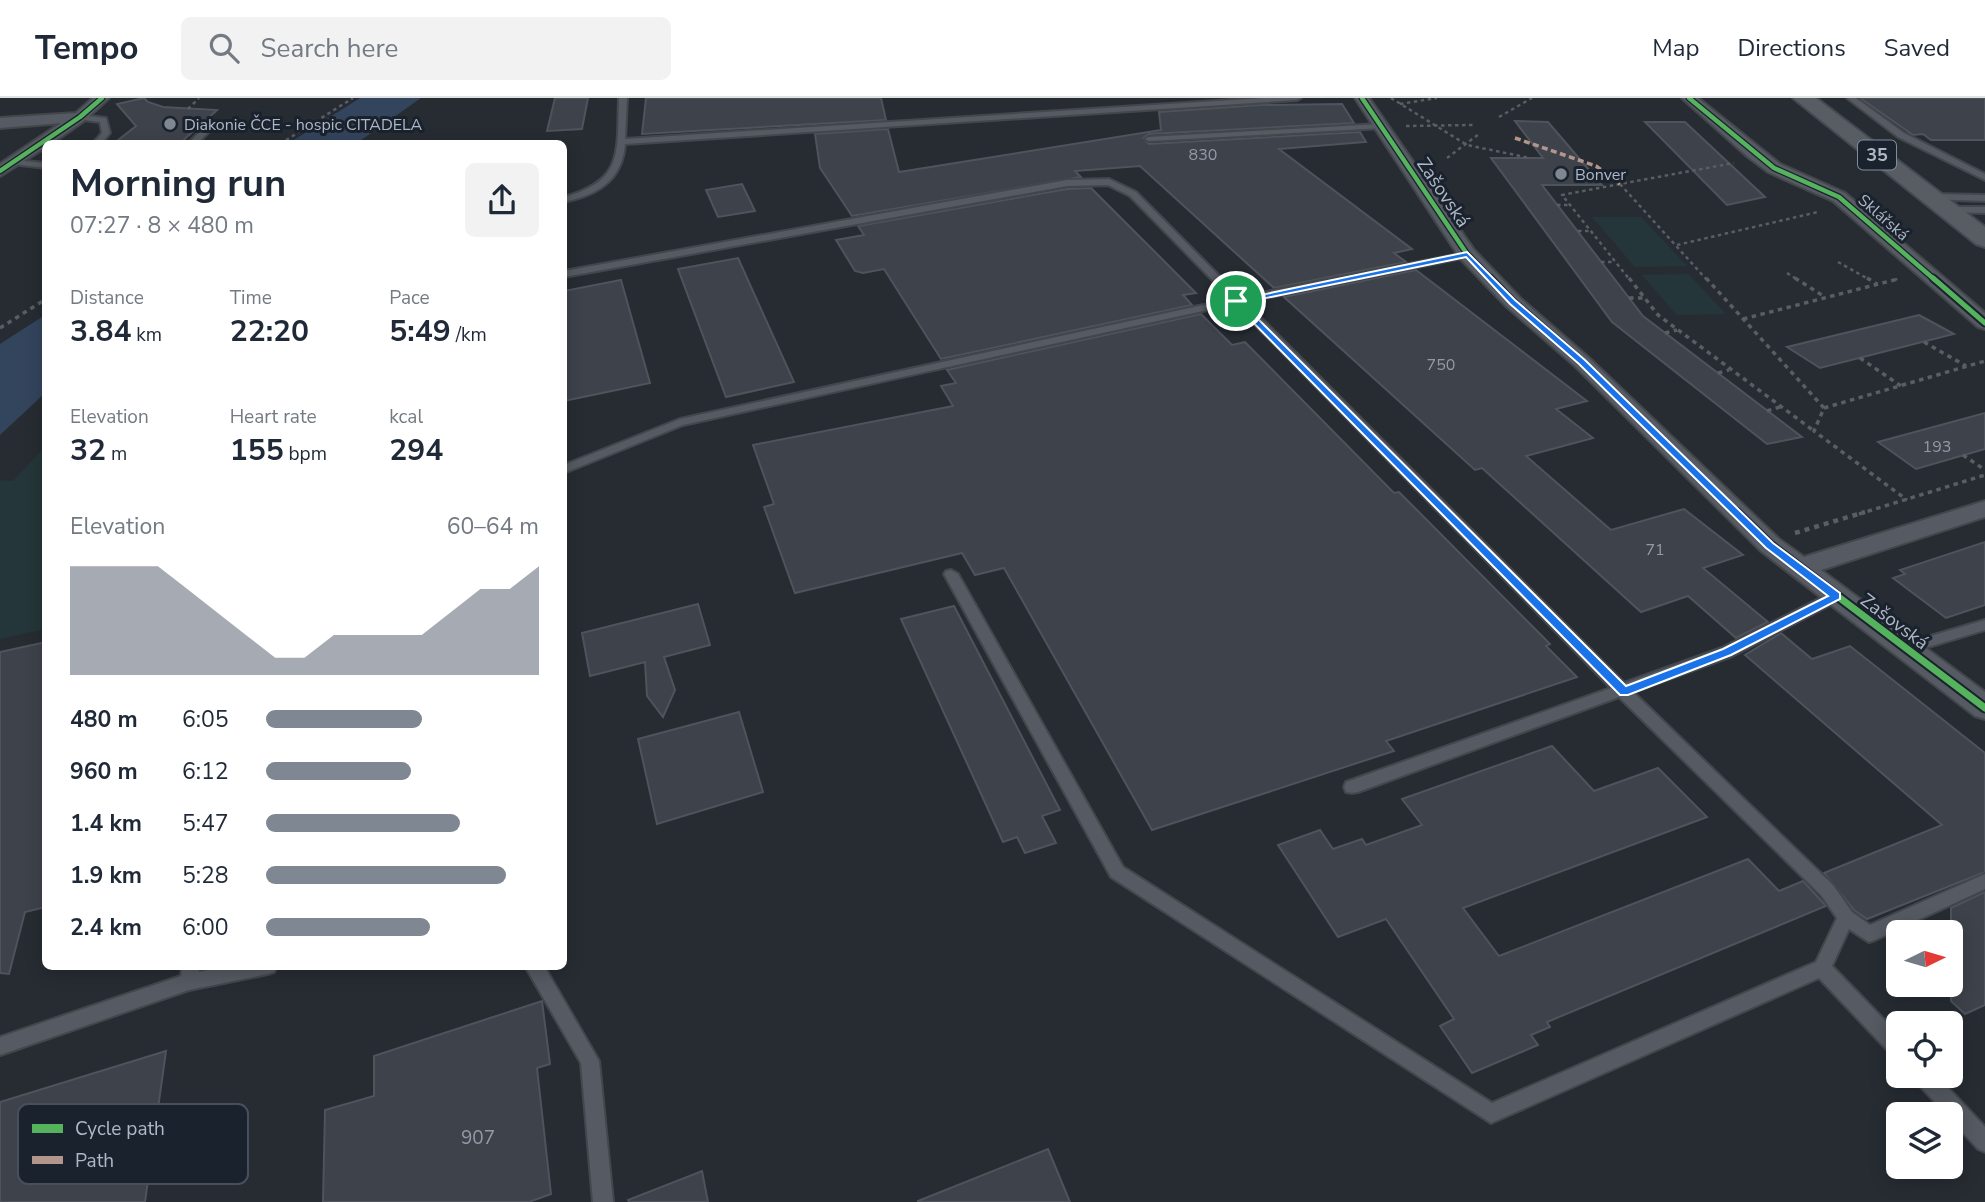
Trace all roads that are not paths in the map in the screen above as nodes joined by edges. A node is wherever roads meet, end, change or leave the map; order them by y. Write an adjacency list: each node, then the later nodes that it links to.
1 (103, 98): 8 (street)
2 (623, 98): 16 (lane)
3 (1297, 98): 16 (lane)
4 (1362, 98): 11 (street, Zašovská)
5 (1689, 98): 30 (street, Sklářská)
6 (1803, 98): 24 (main road, 35)
7 (1851, 98): 21 (lane)
8 (80, 117): 9 (street); 13 (street); 14 (lane)
9 (0, 123)
10 (212, 124): 15 (lane)
11 (1389, 126): 12 (lane); 27 (street, Zašovská)
12 (1149, 139)
13 (47, 140)
14 (100, 140)
15 (196, 140)
16 (621, 142): 23 (lane)
17 (42, 143): 18 (street)
18 (15, 162): 19 (lane); 20 (street)
19 (42, 165)
20 (0, 171)
21 (1985, 177)
22 (1985, 198): 24 (lane)
23 (567, 199)
24 (1940, 204): 25 (lane); 26 (main road, 35)
25 (1985, 210)
26 (1985, 239)
27 (1467, 254): 29 (lane); 33 (street, Zašovská)
28 (567, 273): 29 (lane)
29 (1236, 301): 31 (lane); 38 (lane)
30 (1985, 323)
31 (567, 468)
32 (1985, 509): 33 (street)
33 (1799, 568): 35 (street, Zašovská)
34 (951, 575): 43 (lane)
35 (1836, 596): 37 (street, Zašovská); 38 (lane)
36 (1985, 625): 37 (lane)
37 (1905, 649): 39 (street, Zašovská)
38 (1624, 691): 40 (lane); 42 (lane)
39 (1982, 702)
40 (1352, 787)
41 (1985, 881): 42 (lane)
42 (1846, 916): 43 (lane)
43 (1822, 968): 47 (lane)
44 (229, 970): 46 (lane)
45 (536, 970): 51 (lane)
46 (190, 974): 48 (lane)
47 (1886, 1035)
48 (0, 1046)
49 (1935, 1088): 50 (lane)
50 (1985, 1142)
51 (603, 1202)

